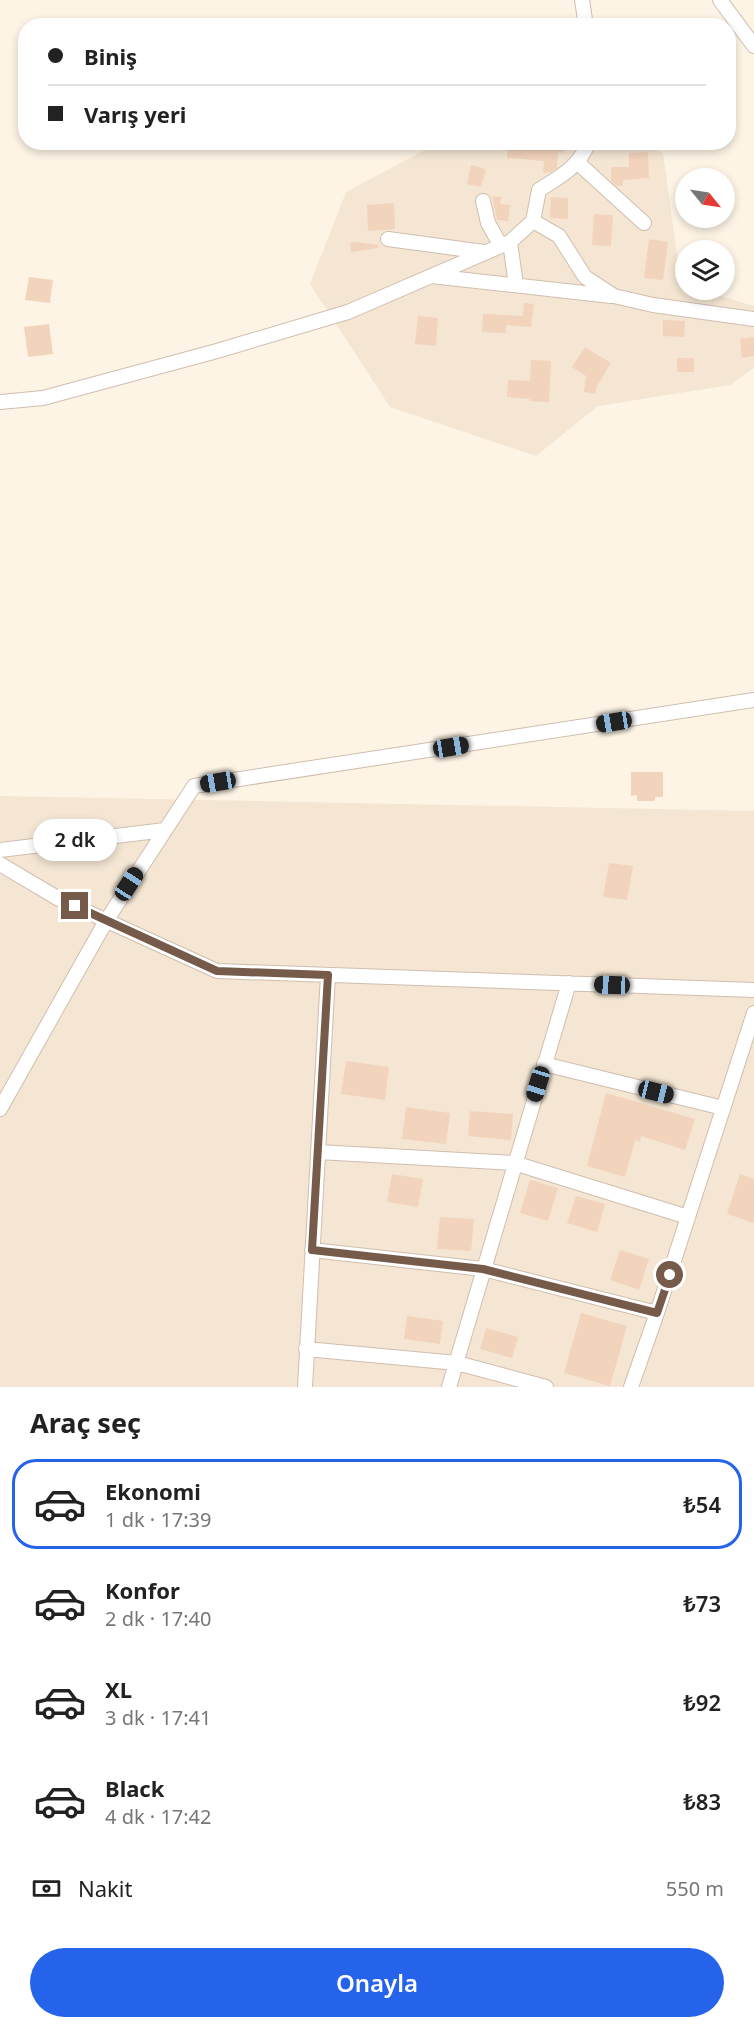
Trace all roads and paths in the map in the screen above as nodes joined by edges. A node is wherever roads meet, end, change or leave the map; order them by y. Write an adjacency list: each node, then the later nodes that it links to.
1 (582, 0): 3 (street)
2 (720, 0): 4 (street)
3 (585, 18)
4 (733, 18)
5 (736, 22): 6 (street)
6 (754, 46)
7 (586, 150): 8 (street)
8 (577, 162): 10 (street); 11 (street)
9 (483, 201): 13 (street)
10 (533, 221): 13 (street); 17 (street)
11 (644, 223)
12 (388, 240): 14 (street)
13 (505, 244): 14 (street); 16 (street)
14 (486, 252): 15 (street)
15 (430, 276): 16 (street); 19 (street)
16 (516, 285): 17 (street)
17 (614, 296): 18 (street)
18 (754, 319)
19 (0, 402)
20 (754, 700): 21 (street)
21 (165, 830): 22 (street); 24 (street)
22 (0, 850)
23 (0, 864): 24 (street)
24 (106, 921): 25 (street); 31 (street)
25 (328, 975): 26 (street); 32 (street)
26 (569, 983): 27 (street); 29 (street)
27 (754, 990)
28 (754, 1013): 30 (street)
29 (544, 1064): 30 (street); 33 (street)
30 (723, 1108): 34 (street)
31 (0, 1109)
32 (318, 1152): 33 (street); 35 (street)
33 (514, 1163): 34 (street); 36 (street)
34 (688, 1217): 37 (street)
35 (312, 1250): 36 (street); 38 (street)
36 (483, 1269): 37 (street); 39 (street)
37 (657, 1313): 43 (street)
38 (306, 1349): 39 (street); 40 (street)
39 (457, 1363): 41 (street); 42 (street)
40 (305, 1387)
41 (449, 1387)
42 (546, 1387)
43 (631, 1387)

